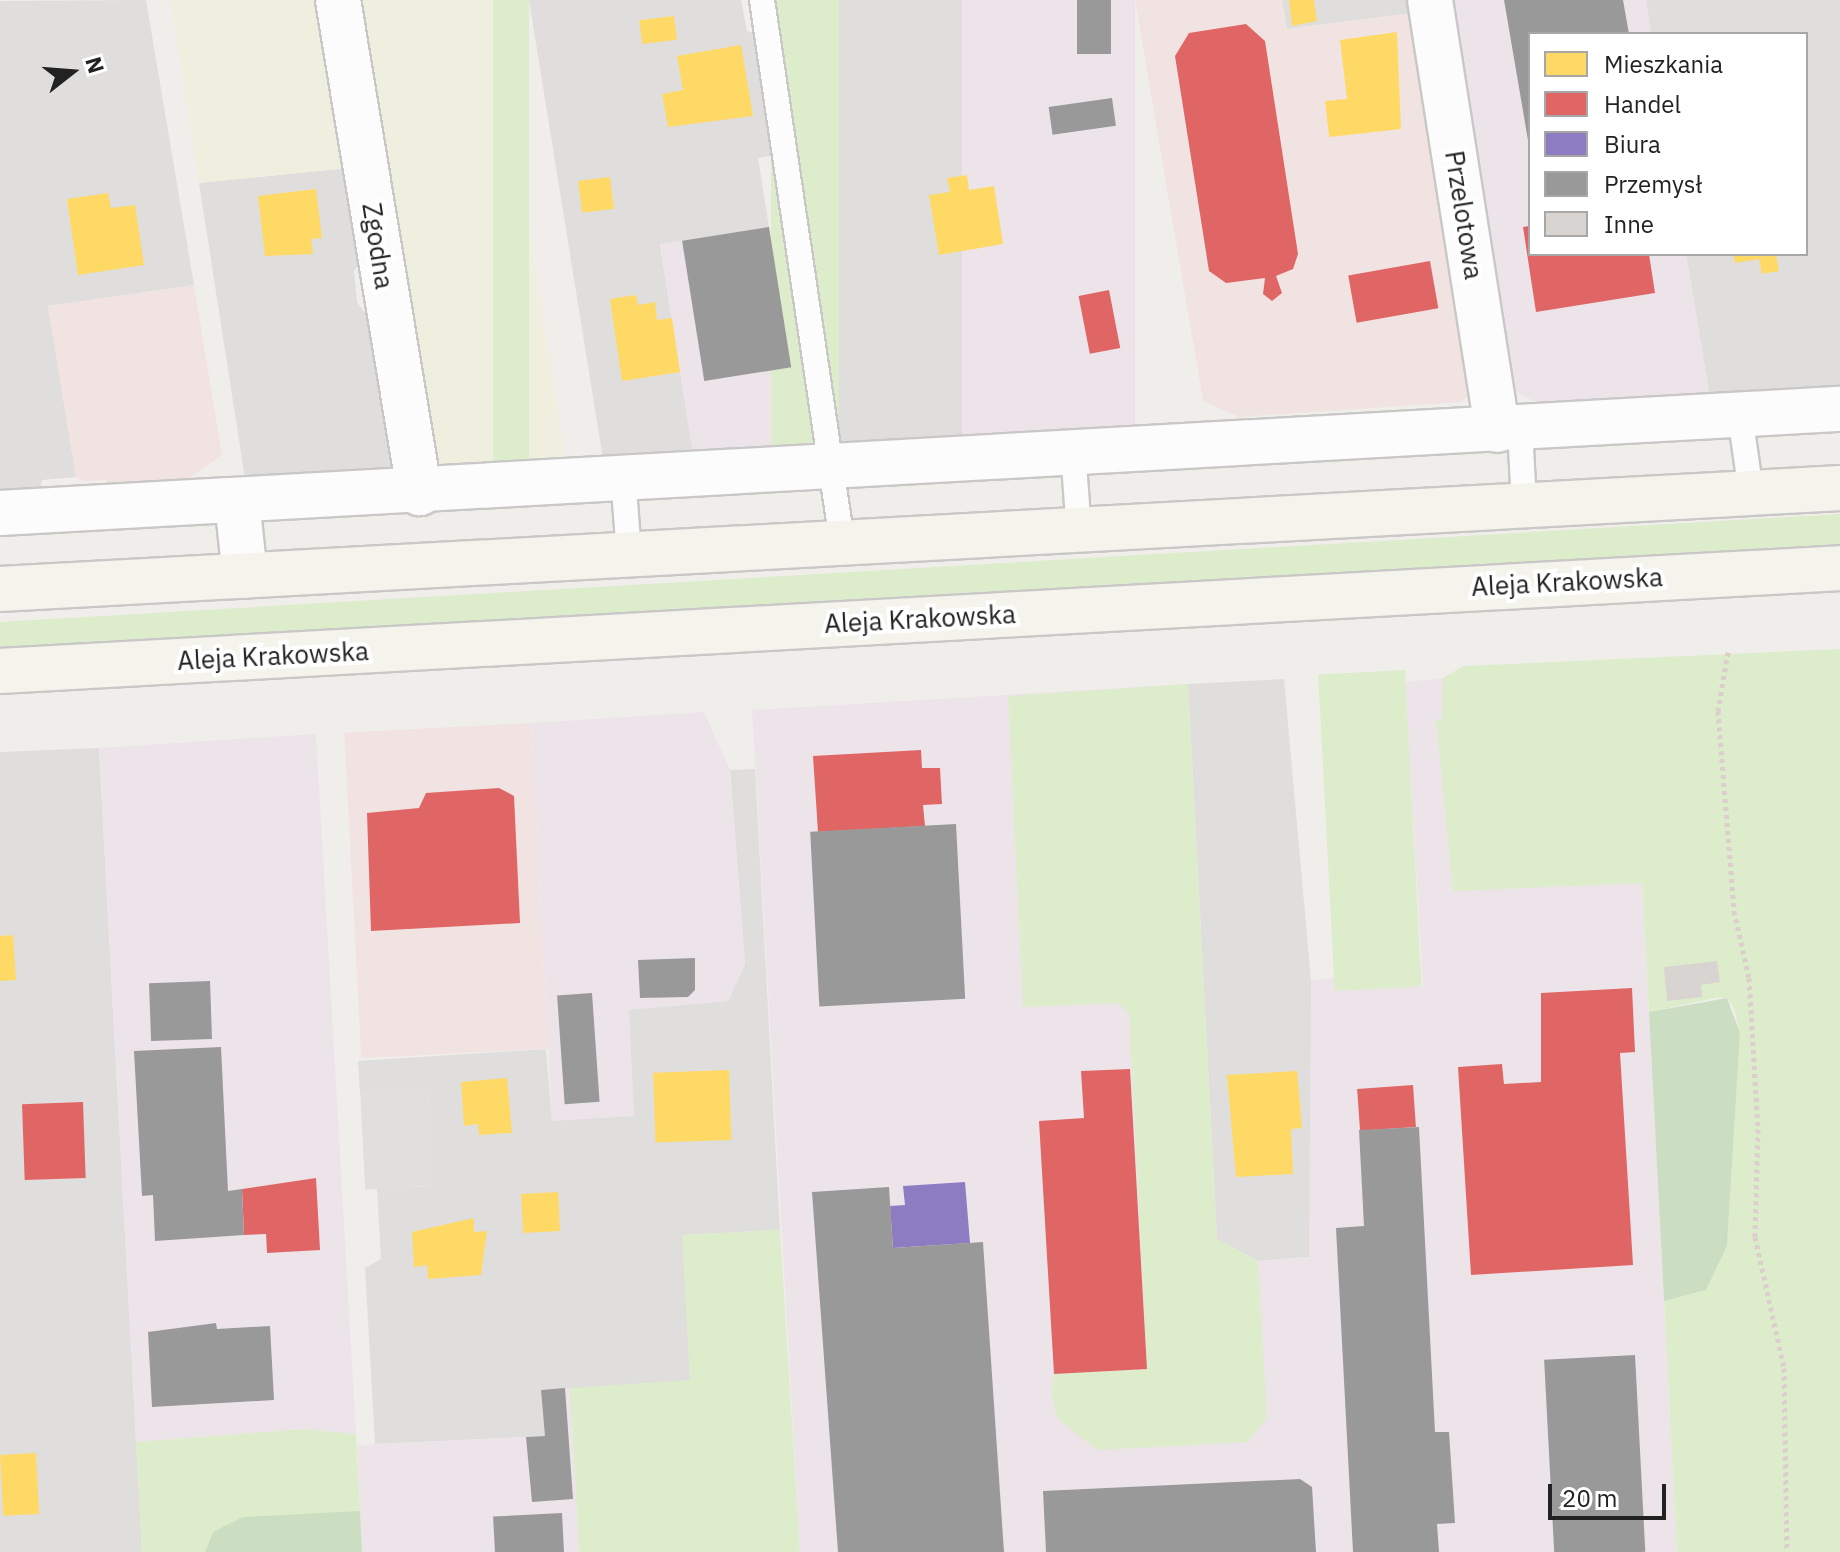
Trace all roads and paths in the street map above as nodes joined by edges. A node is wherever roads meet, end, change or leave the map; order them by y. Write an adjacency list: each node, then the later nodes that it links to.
1 (338, 0): 12 (street, Zgodna)
2 (762, 0): 8 (lane)
3 (1430, 0): 6 (street, Przelotowa)
4 (1840, 409): 5 (street)
5 (1740, 415): 6 (street); 11 (lane)
6 (1509, 429): 7 (street); 14 (lane)
7 (1073, 450): 8 (street); 16 (lane)
8 (833, 461): 9 (street); 17 (lane)
9 (623, 476): 12 (street); 18 (lane)
10 (1840, 488): 11 (main road)
11 (1751, 492): 14 (main road)
12 (420, 493): 13 (street)
13 (237, 501): 15 (street); 20 (street)
14 (1524, 504): 16 (main road)
15 (0, 513)
16 (1079, 531): 17 (main road)
17 (842, 542): 18 (main road)
18 (629, 554): 20 (main road)
19 (1840, 568): 23 (main road, Aleja Krakowska)
20 (245, 576): 21 (main road)
21 (0, 589)
22 (1728, 652): 24 (path)
23 (0, 671)
24 (1787, 1552)

